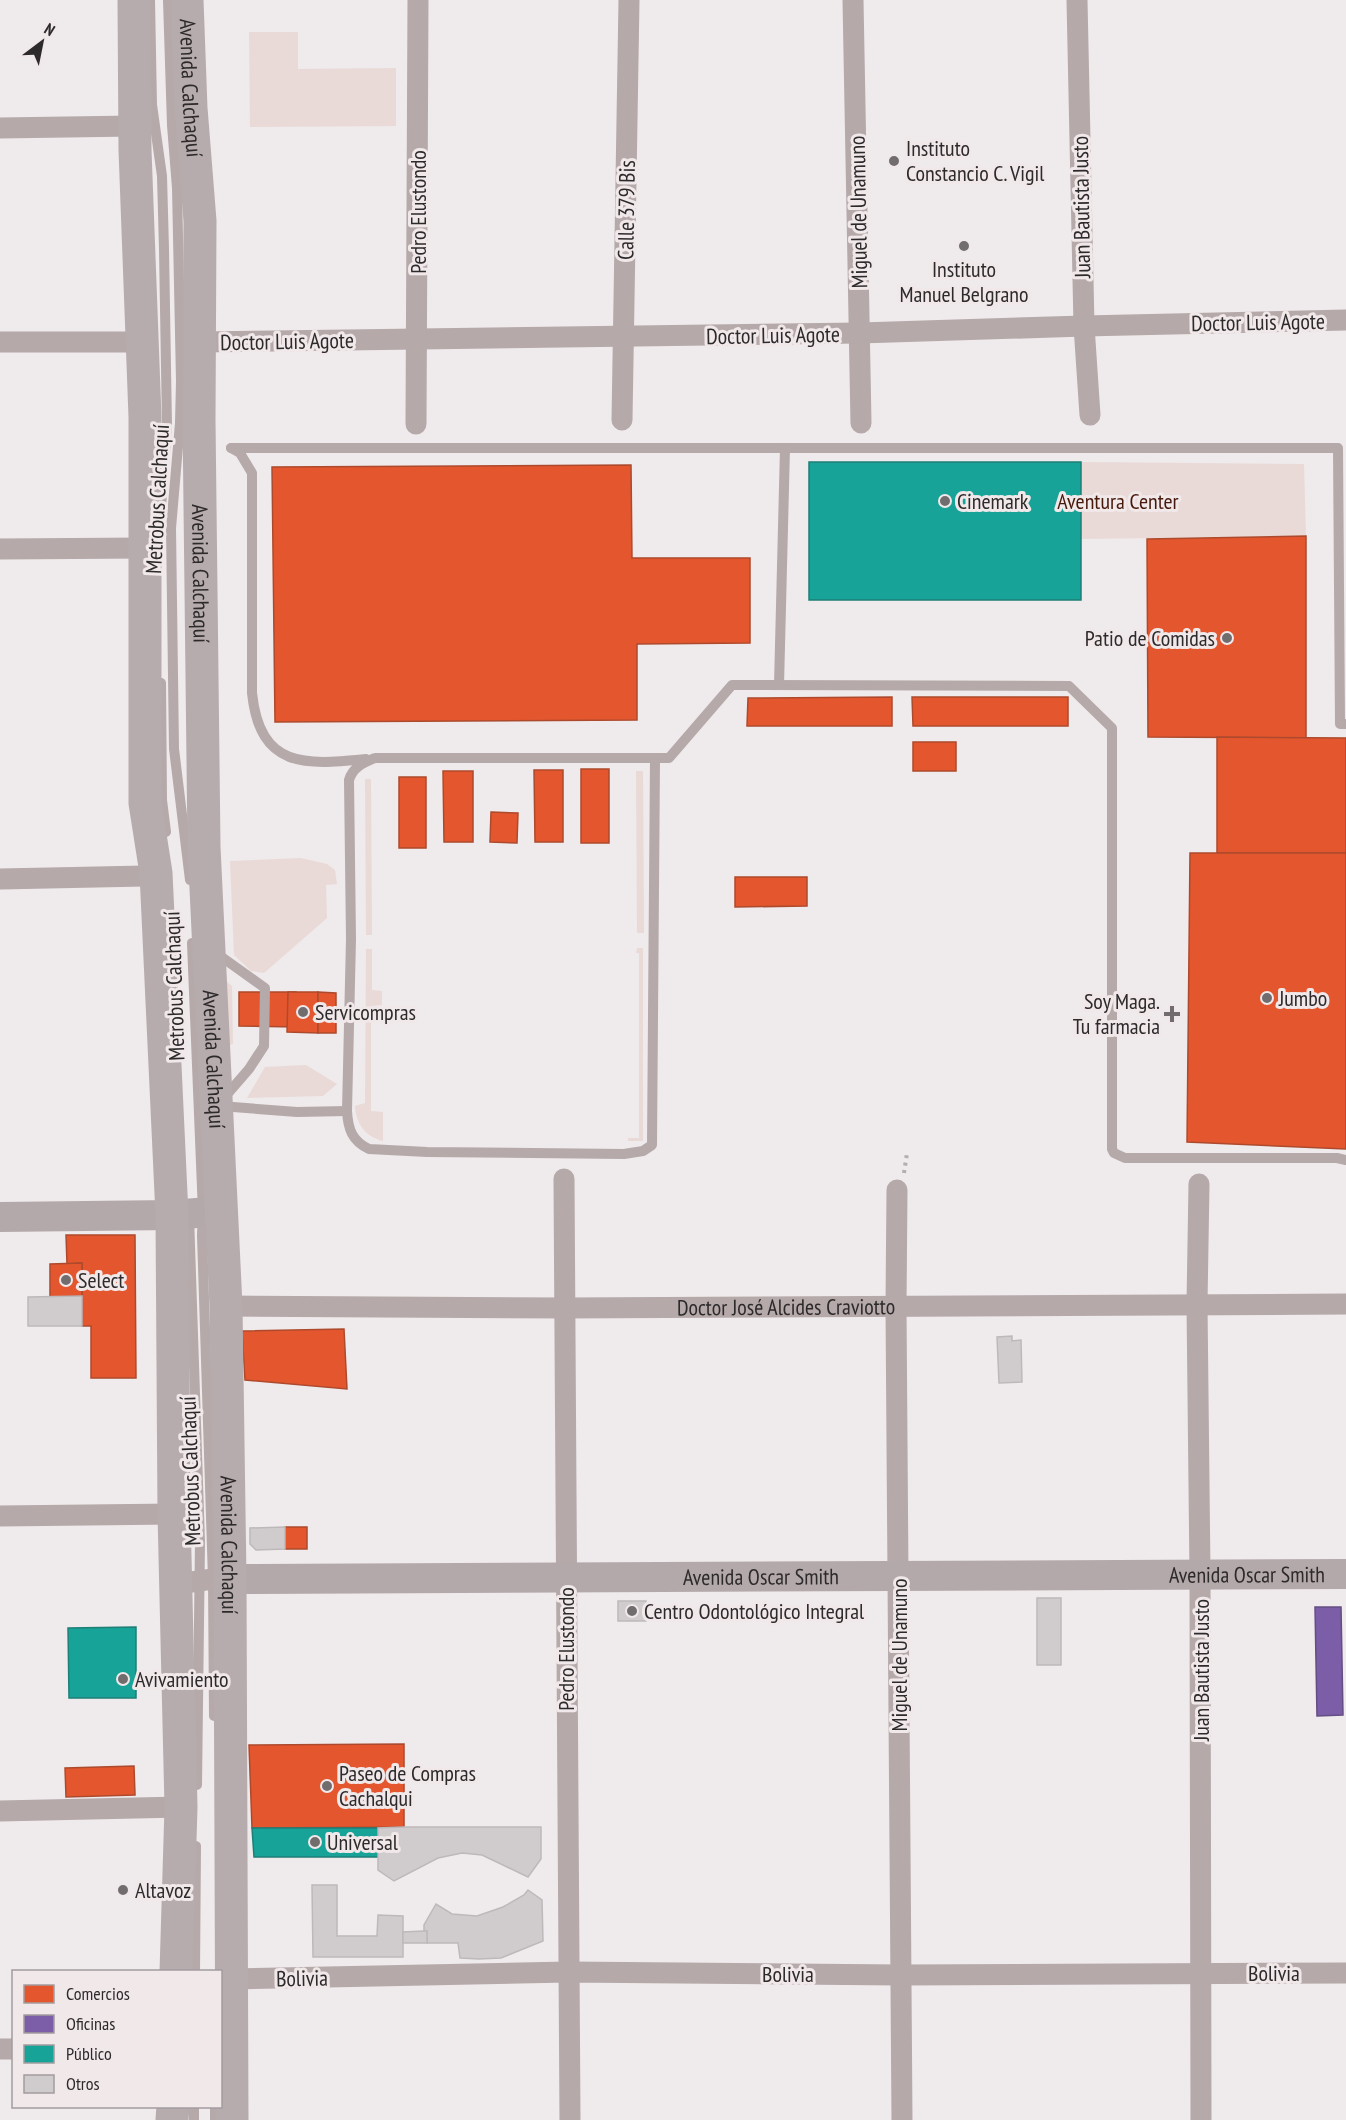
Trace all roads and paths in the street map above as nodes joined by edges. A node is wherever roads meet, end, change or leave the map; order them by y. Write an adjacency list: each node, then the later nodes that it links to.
1 (134, 0): 9 (main road, Avenida Calchaquí)
2 (150, 0): 26 (lane, Metrobus Calchaquí)
3 (168, 0): 36 (lane, Metrobus Calchaquí)
4 (187, 0): 18 (main road, Avenida Calchaquí)
5 (418, 0): 15 (street, Pedro Elustondo)
6 (629, 0): 14 (street, Calle 379 Bis)
7 (853, 0): 13 (street, Miguel de Unamuno)
8 (1077, 0): 12 (street, Juan Bautista Justo)
9 (134, 126): 10 (street); 17 (main road, Avenida Calchaquí)
10 (0, 128)
11 (1346, 320): 12 (street, Doctor Luis Agote)
12 (1084, 326): 13 (street, Doctor Luis Agote); 19 (street, Juan Bautista Justo)
13 (860, 333): 14 (street, Doctor Luis Agote); 21 (street, Miguel de Unamuno)
14 (624, 338): 15 (street, Doctor Luis Agote); 20 (street, Calle 379 Bis)
15 (418, 339): 18 (street, Doctor Luis Agote); 22 (street, Pedro Elustondo)
16 (0, 342): 17 (street)
17 (131, 342): 24 (main road, Avenida Calchaquí)
18 (199, 342): 37 (main road, Avenida Calchaquí)
19 (1090, 414)
20 (622, 420)
21 (861, 423)
22 (416, 424)
23 (785, 448): 28 (lane); 29 (lane); 30 (lane)
24 (129, 548): 25 (street); 32 (main road, Avenida Calchaquí)
25 (0, 549)
26 (161, 628)
27 (161, 674): 33 (lane)
28 (779, 685): 31 (lane); 40 (lane)
29 (1346, 724)
30 (375, 758): 31 (lane); 39 (lane)
31 (655, 759): 39 (lane)
32 (145, 803): 34 (main road); 38 (main road, Avenida Calchaquí)
33 (166, 840)
34 (136, 876): 35 (street); 38 (main road)
35 (0, 879)
36 (190, 889)
37 (200, 941): 38 (main road, Avenida Calchaquí); 38 (lane)
38 (194, 1108): 39 (lane); 44 (main road, Avenida Calchaquí); 44 (main road, Avenida Calchaquí)
39 (347, 1111)
40 (1346, 1160)
41 (564, 1179): 50 (street, Pedro Elustondo)
42 (1199, 1184): 46 (street, Juan Bautista Justo)
43 (897, 1190): 49 (street, Miguel de Unamuno)
44 (194, 1210): 45 (main road); 48 (main road, Avenida Calchaquí); 51 (main road, Avenida Calchaquí); 58 (lane, Metrobus Calchaquí)
45 (0, 1217)
46 (1197, 1304): 47 (street, Doctor José Alcides Craviotto); 49 (street, Doctor José Alcides Craviotto); 54 (street, Juan Bautista Justo)
47 (1346, 1304)
48 (226, 1306): 50 (street, Doctor José Alcides Craviotto); 58 (main road, Avenida Calchaquí)
49 (896, 1306): 50 (street, Doctor José Alcides Craviotto); 56 (street, Miguel de Unamuno)
50 (565, 1308): 57 (street, Pedro Elustondo)
51 (174, 1356): 52 (main road, Avenida Calchaquí); 58 (main road)
52 (174, 1514): 53 (street); 58 (main road, Avenida Calchaquí)
53 (0, 1516)
54 (1200, 1574): 55 (main road, Avenida Oscar Smith); 56 (main road, Avenida Oscar Smith); 65 (street, Juan Bautista Justo)
55 (1346, 1574)
56 (898, 1576): 57 (main road, Avenida Oscar Smith); 67 (street, Miguel de Unamuno)
57 (566, 1578): 58 (main road, Avenida Oscar Smith); 64 (street, Pedro Elustondo)
58 (205, 1581): 59 (lane, Metrobus Calchaquí); 61 (main road, Avenida Calchaquí); 68 (main road, Avenida Calchaquí)
59 (214, 1731)
60 (0, 1811): 61 (street)
61 (191, 1811): 62 (main road, Avenida Calchaquí); 63 (lane)
62 (176, 1970)
63 (195, 1970)
64 (568, 1972): 67 (street, Bolivia); 68 (street, Bolivia); 70 (street, Pedro Elustondo)
65 (1201, 1972): 66 (street, Bolivia); 67 (street, Bolivia); 72 (street, Juan Bautista Justo)
66 (1346, 1973)
67 (901, 1975): 71 (street, Miguel de Unamuno)
68 (231, 1979): 69 (main road, Avenida Calchaquí)
69 (232, 2120)
70 (570, 2120)
71 (902, 2120)
72 (1201, 2120)

